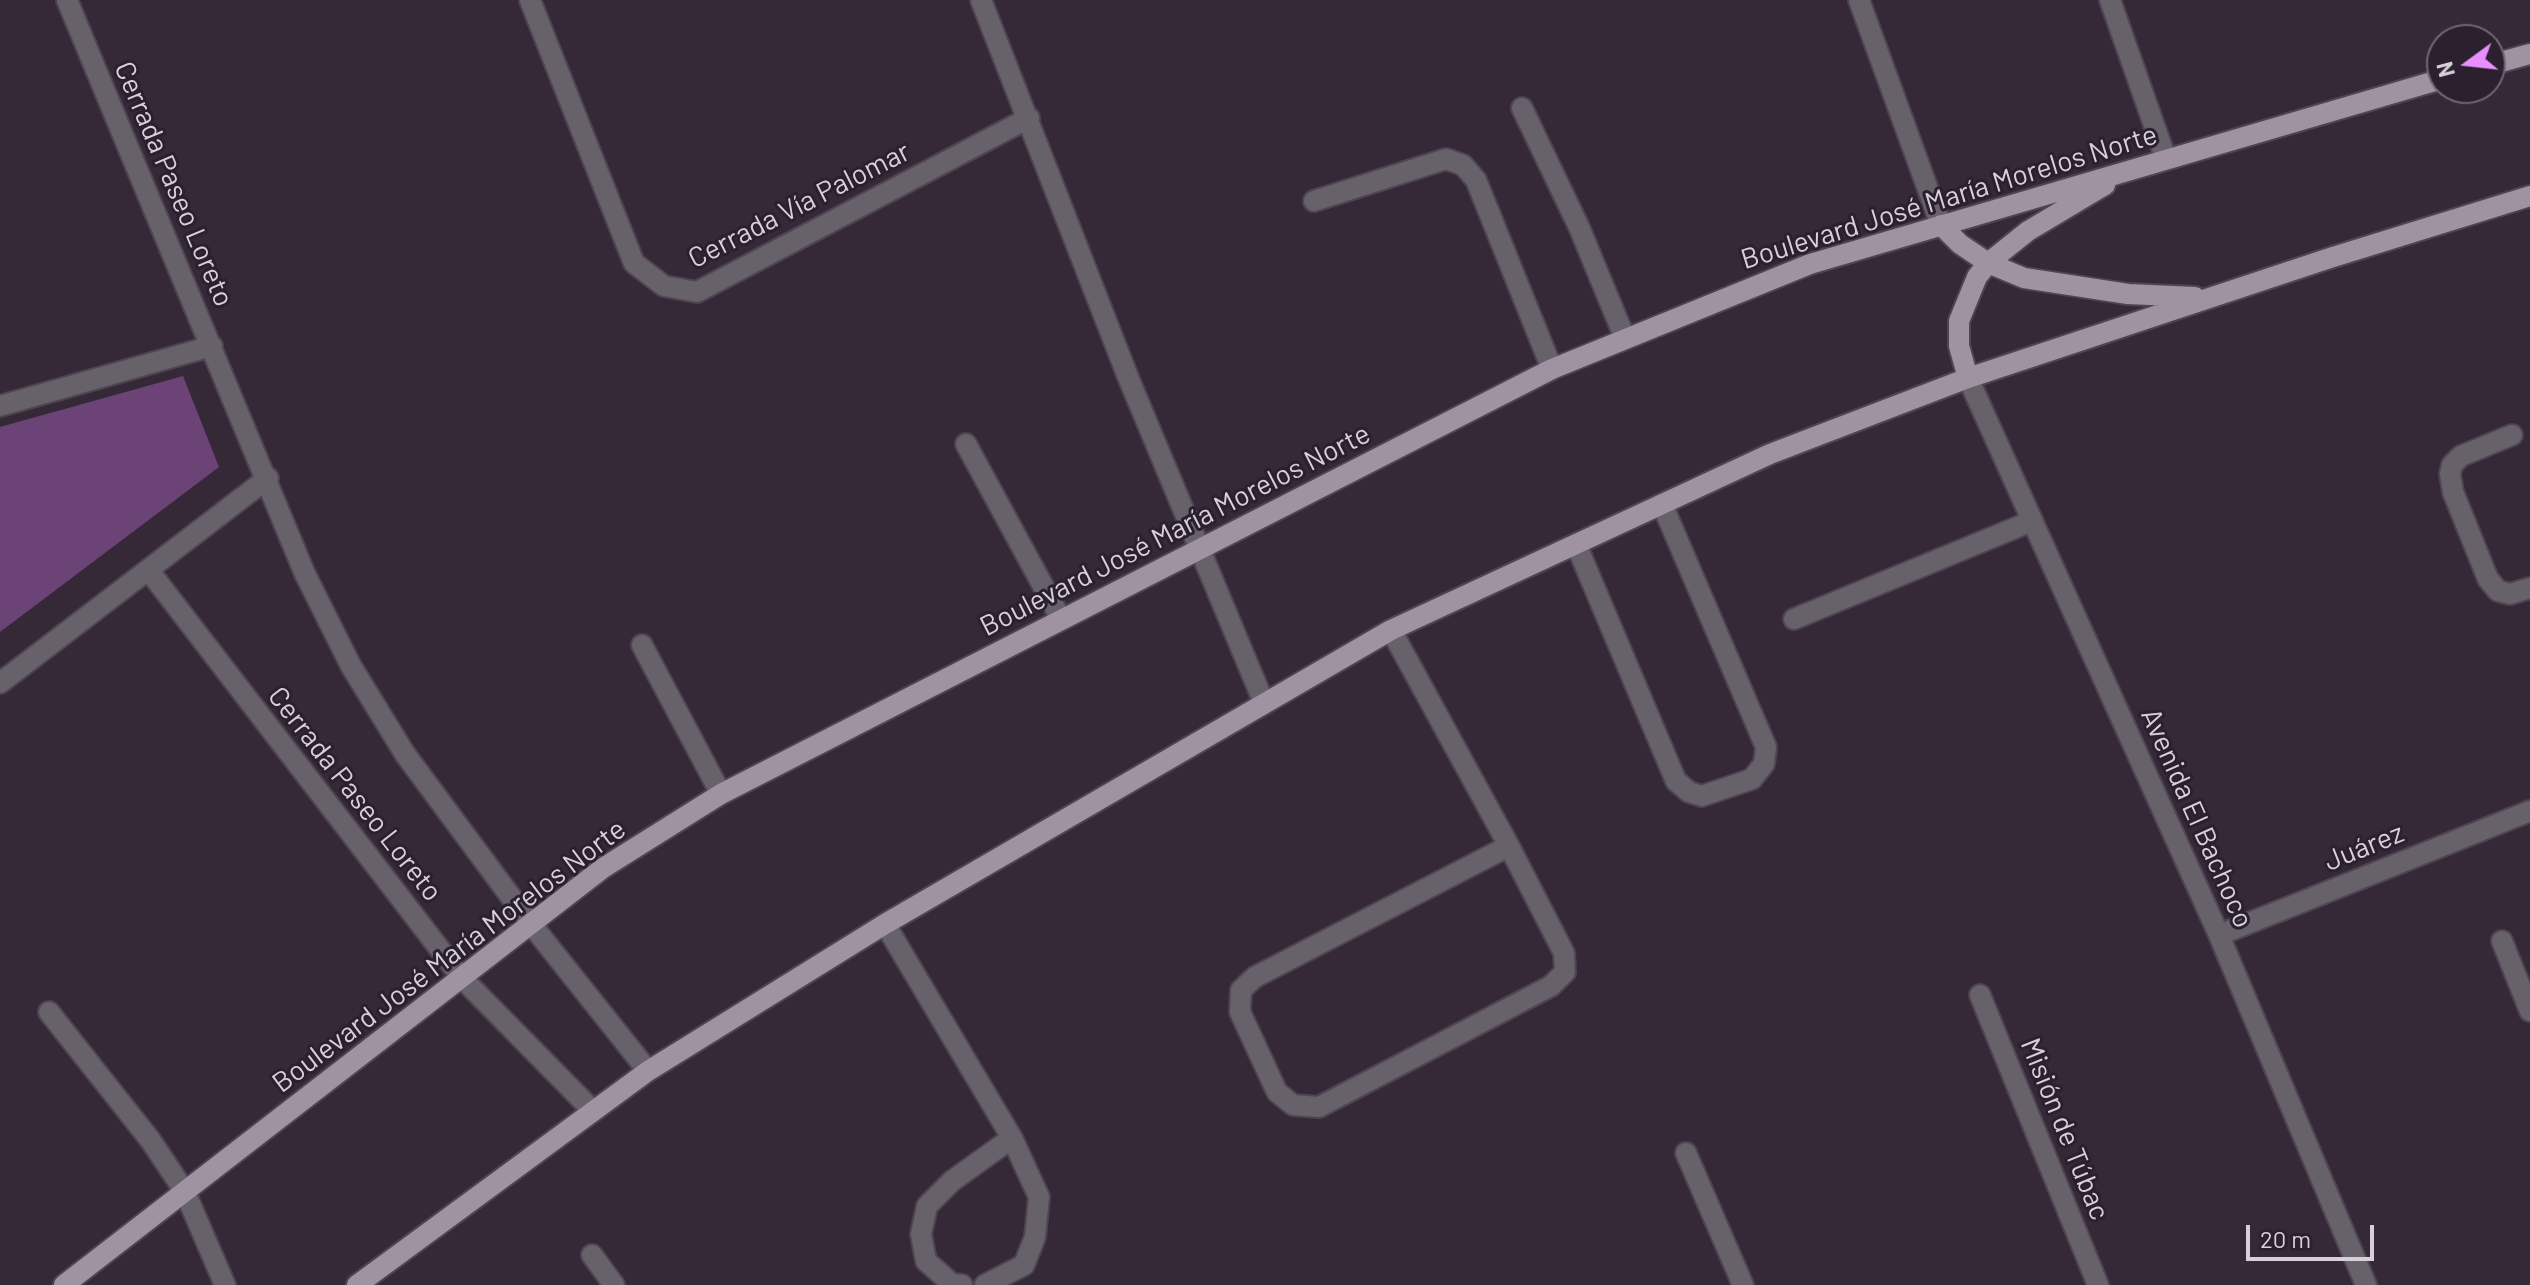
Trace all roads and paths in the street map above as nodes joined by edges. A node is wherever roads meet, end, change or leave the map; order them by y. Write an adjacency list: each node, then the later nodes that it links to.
1 (67, 0): 19 (street, Cerrada Paseo Loreto)
2 (530, 0): 10 (street, Cerrada Vía Palomar)
3 (981, 0): 10 (street)
4 (1859, 0): 15 (street)
5 (2110, 0): 11 (street)
6 (2530, 54): 7 (main road)
7 (2506, 61)
8 (2426, 84): 11 (main road, Boulevard José María Morelos Norte)
9 (1522, 108): 18 (street)
10 (1029, 118): 29 (street)
11 (2166, 159): 12 (main road, Boulevard José María Morelos Norte)
12 (2133, 169): 15 (main road, Boulevard José María Morelos Norte); 16 (main road)
13 (2530, 196): 17 (main road)
14 (1314, 201): 20 (street)
15 (1941, 225): 16 (main road); 18 (main road, Boulevard José María Morelos Norte)
16 (1988, 263): 17 (main road); 21 (main road)
17 (2208, 297): 21 (main road)
18 (1624, 336): 20 (main road, Boulevard José María Morelos Norte)
19 (212, 346): 22 (street); 25 (street, Cerrada Paseo Loreto)
20 (1552, 369): 29 (main road, Boulevard José María Morelos Norte)
21 (1968, 378): 26 (main road); 27 (street, Avenida El Bachoco)
22 (0, 406)
23 (2512, 435): 31 (street)
24 (966, 444): 32 (street)
25 (268, 478): 30 (street); 41 (street, Cerrada Paseo Loreto)
26 (1662, 504): 28 (main road); 28 (street)
27 (2032, 521): 33 (street); 43 (street, Avenida El Bachoco)
28 (1576, 544): 34 (main road)
29 (1201, 548): 32 (main road, Boulevard José María Morelos Norte); 37 (street)
30 (150, 572): 36 (street); 45 (street, Cerrada Paseo Loreto)
31 (2530, 588)
32 (1061, 619): 38 (main road, Boulevard José María Morelos Norte)
33 (1794, 619)
34 (1391, 630): 37 (main road); 40 (street)
35 (642, 645): 38 (street)
36 (0, 683)
37 (1264, 703): 42 (main road)
38 (721, 794): 41 (main road, Boulevard José María Morelos Norte)
39 (2530, 811): 43 (street, Juárez)
40 (1509, 846): 40 (street)
41 (531, 924): 45 (main road, Boulevard José María Morelos Norte); 49 (street, Cerrada Paseo Loreto)
42 (885, 924): 49 (main road); 51 (street)
43 (2219, 935): 63 (street, Avenida El Bachoco)
44 (2502, 941): 47 (street)
45 (462, 978): 50 (street, Cerrada Paseo Loreto); 53 (main road, Boulevard José María Morelos Norte)
46 (1980, 995): 62 (street, Misión de Túbac)
47 (2530, 1011)
48 (49, 1012): 53 (street)
49 (648, 1071): 50 (main road)
50 (592, 1110): 57 (main road)
51 (1012, 1138): 59 (street); 60 (street)
52 (1686, 1153): 61 (street)
53 (185, 1192): 55 (main road, Boulevard José María Morelos Norte); 56 (street)
54 (592, 1255): 58 (street)
55 (64, 1285)
56 (225, 1285)
57 (357, 1285)
58 (614, 1285)
59 (962, 1285)
60 (985, 1285)
61 (1743, 1285)
62 (2098, 1285)
63 (2366, 1285)

